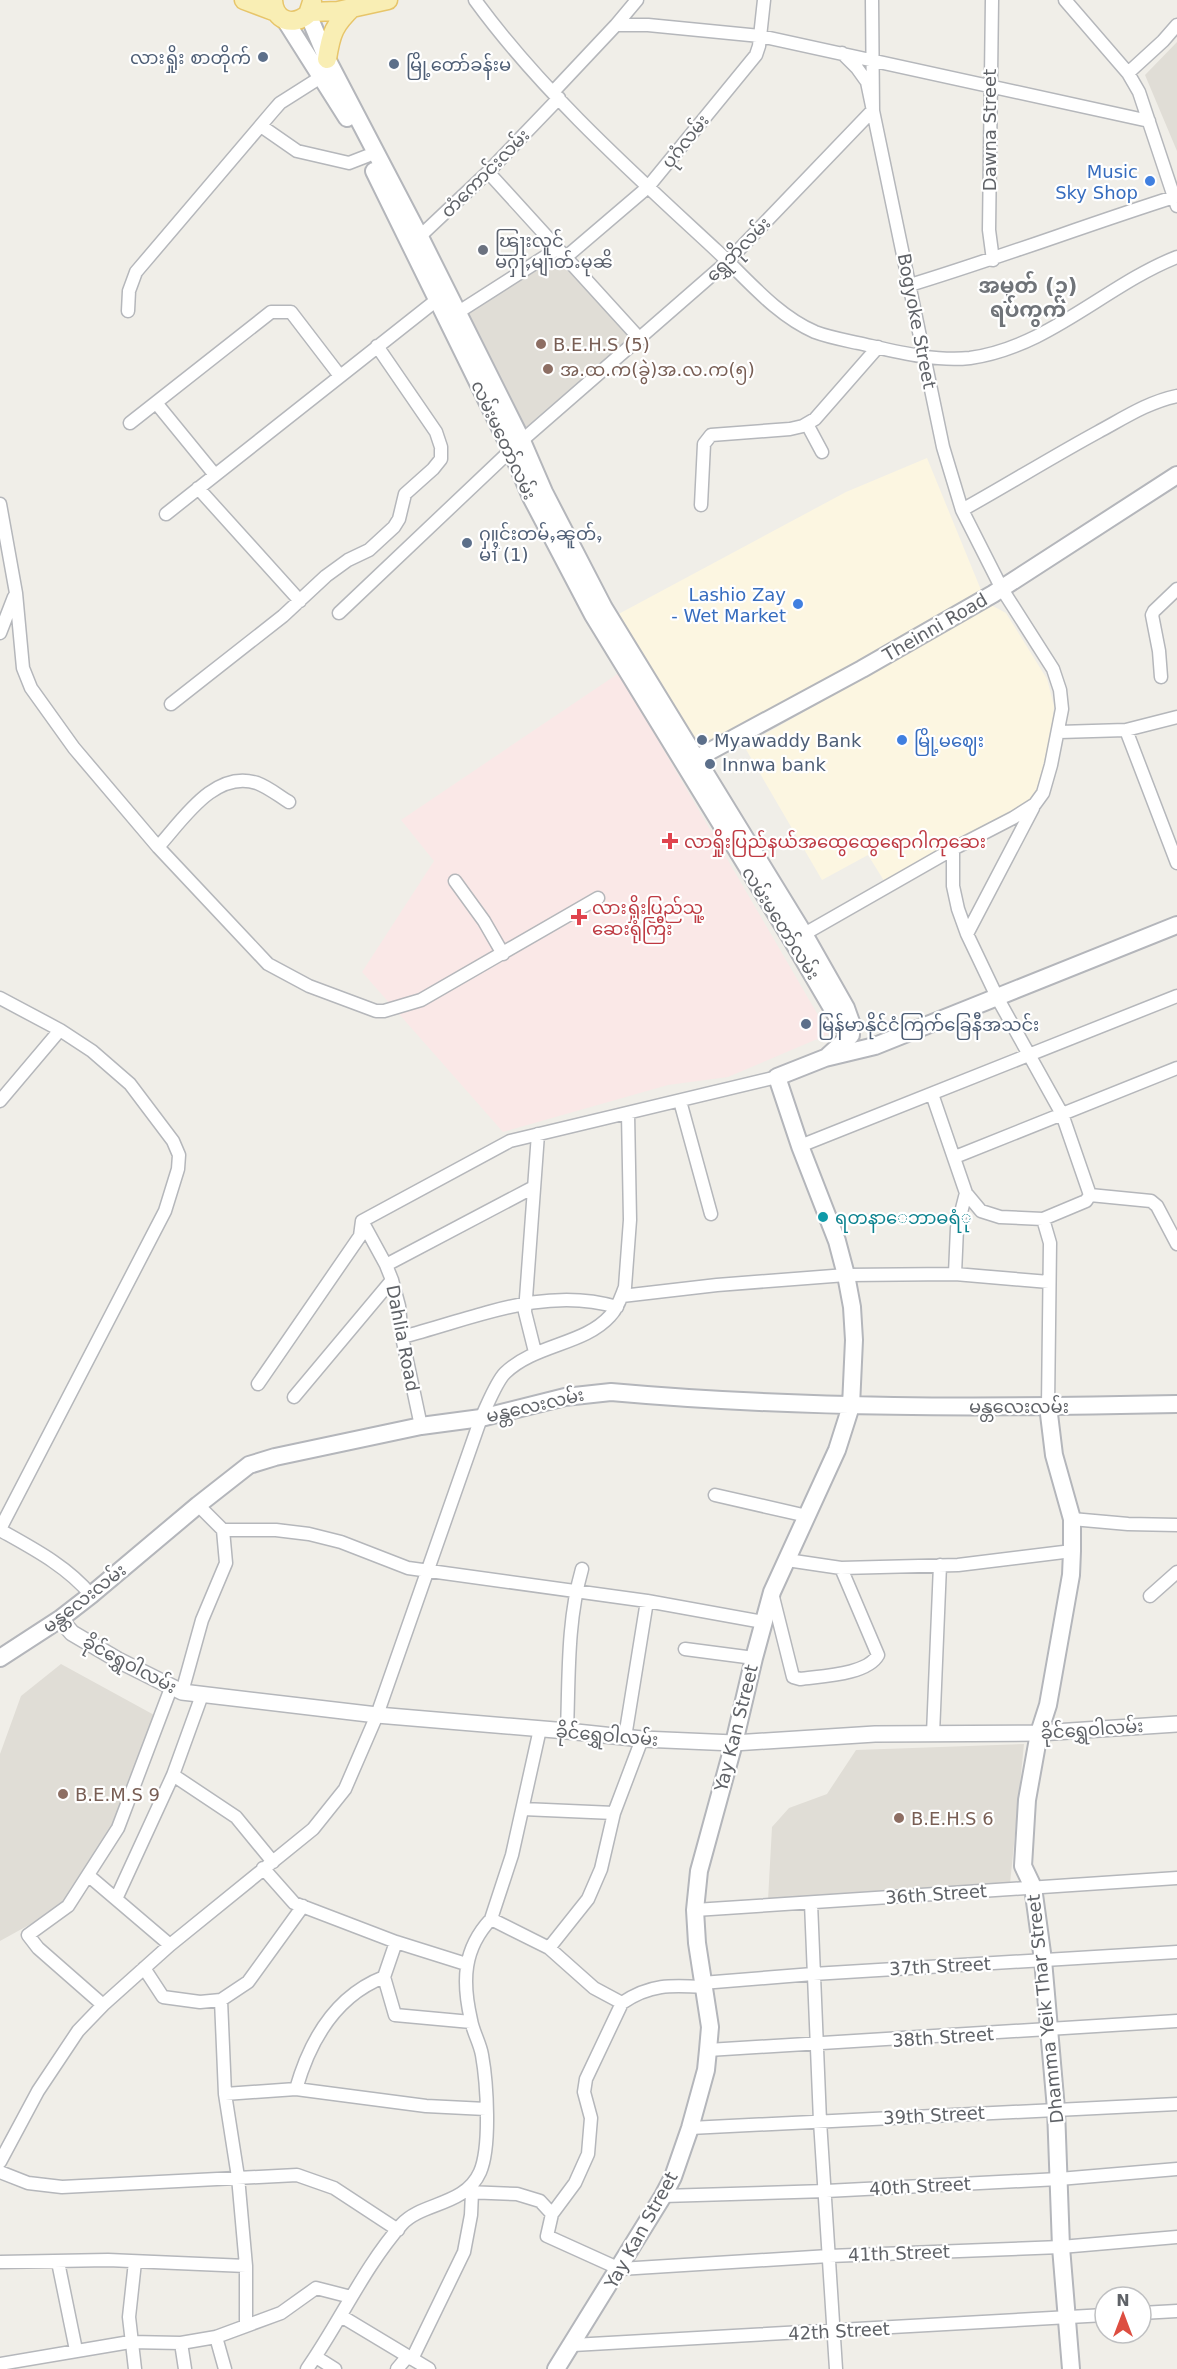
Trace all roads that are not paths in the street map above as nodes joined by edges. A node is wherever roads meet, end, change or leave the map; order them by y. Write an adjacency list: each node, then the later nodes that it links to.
1 (388, 0): 9 (main road)
2 (476, 0): 22 (street)
3 (764, 0): 15 (street, ပုဂံလမ်း)
4 (872, 0): 18 (street)
5 (992, 0): 21 (street, Dawna Street)
6 (249, 1): 11 (main road)
7 (636, 2): 12 (street, တံကောင်းလမ်း); 13 (street)
8 (1070, 2): 19 (street)
9 (354, 7): 10 (main road); 17 (main road)
10 (310, 9): 11 (main road); 17 (main road, လမ်းမတော်လမ်း)
11 (278, 11): 20 (main road, လမ်းမတော်လမ်း)
12 (616, 25): 13 (street); 22 (street, တံကောင်းလမ်း)
13 (648, 25): 15 (street)
14 (1177, 25): 19 (street)
15 (760, 36): 16 (street); 28 (street, ပုဂံလမ်း)
16 (842, 54): 18 (street); 23 (street, Bogyoke Street)
17 (327, 59): 30 (main road, လမ်းမတော်လမ်း)
18 (874, 62): 21 (street); 23 (street)
19 (1128, 73): 24 (street)
20 (321, 77): 25 (street); 26 (main road, လမ်းမတော်လမ်း)
21 (989, 86): 24 (street); 33 (street, Dawna Street)
22 (556, 95): 27 (street, တံကောင်းလမ်း); 28 (street)
23 (873, 110): 34 (street, ရွှေဘိုလမ်း); 35 (street, Bogyoke Street)
24 (1149, 121): 29 (street)
25 (261, 126): 26 (street); 37 (street)
26 (366, 156): 30 (main road, လမ်းမတော်လမ်း)
27 (488, 172): 30 (street, တံကောင်းလမ်း); 31 (street)
28 (648, 187): 31 (street, ပုဂံလမ်း); 34 (street)
29 (1176, 202): 33 (street)
30 (415, 241): 36 (main road, လမ်းမတော်လမ်း)
31 (562, 253): 38 (street, ပုဂံလမ်း); 39 (street)
32 (1177, 257): 42 (street)
33 (993, 260): 35 (street)
34 (728, 261): 39 (street, ရွှေဘိုလမ်း); 41 (street)
35 (910, 285): 42 (street, Bogyoke Street)
36 (441, 296): 38 (main road, လမ်းမတော်လမ်း); 40 (street); 48 (main road, လမ်းမတော်လမ်း)
37 (128, 311)
38 (457, 313): 48 (main road, လမ်းမတော်လမ်း)
39 (640, 339): 48 (street, ရွှေဘိုလမ်း)
40 (377, 346): 43 (street); 60 (street)
41 (878, 347): 42 (street); 47 (street)
42 (924, 356): 55 (street, Bogyoke Street)
43 (340, 376): 45 (street); 50 (street)
44 (1177, 396): 55 (street)
45 (157, 404): 46 (street); 50 (street)
46 (130, 423)
47 (807, 424): 49 (street); 53 (street)
48 (517, 446): 61 (street, ရွှေဘိုလမ်း); 68 (main road, လမ်းမတော်လမ်း)
49 (822, 452)
50 (215, 475): 52 (street)
51 (1177, 476): 57 (main road, Theinni Road)
52 (198, 488): 56 (street); 60 (street)
53 (701, 505)
54 (1, 510): 59 (street)
55 (962, 510): 57 (street, Bogyoke Street)
56 (166, 514)
57 (1002, 589): 67 (street, Bogyoke Street); 68 (main road, Theinni Road)
58 (1177, 589): 63 (street)
59 (16, 593): 62 (street); 71 (street)
60 (300, 601): 64 (street)
61 (339, 614)
62 (0, 633)
63 (1161, 677)
64 (171, 704)
65 (1177, 717): 66 (street)
66 (1126, 730): 67 (street); 73 (street)
67 (1059, 732): 70 (street, Bogyoke Street)
68 (691, 762): 78 (main road, လမ်းမတော်လမ်း)
69 (289, 802): 71 (street)
70 (1035, 804): 72 (street); 77 (street, Bogyoke Street)
71 (158, 847): 79 (street)
72 (953, 849): 77 (street); 78 (street)
73 (1177, 863)
74 (455, 881): 79 (street)
75 (598, 898): 79 (street)
76 (1177, 925): 82 (main road)
77 (967, 934): 82 (street)
78 (798, 937): 84 (main road, လမ်းမတော်လမ်း)
79 (503, 954)
80 (1177, 996): 86 (street)
81 (0, 998): 83 (street)
82 (998, 999): 85 (main road); 86 (street)
83 (60, 1030): 91 (street); 126 (street)
84 (851, 1035): 85 (main road); 87 (main road)
85 (875, 1047): 87 (main road)
86 (1029, 1055): 90 (street); 94 (street)
87 (825, 1058): 89 (main road)
88 (1177, 1068): 94 (street)
89 (777, 1077): 92 (street); 96 (main road, Yay Kan Street)
90 (932, 1094): 96 (street); 97 (street)
91 (0, 1101)
92 (680, 1101): 93 (street); 101 (street)
93 (628, 1113): 95 (street); 110 (street)
94 (1062, 1114): 97 (street); 100 (street)
95 (537, 1134): 98 (street); 103 (street)
96 (800, 1146): 107 (main road, Yay Kan Street)
97 (955, 1157): 99 (street)
98 (532, 1188): 105 (street); 111 (street)
99 (966, 1194): 102 (street); 106 (street)
100 (1090, 1195): 102 (street); 104 (street)
101 (711, 1214)
102 (1043, 1220): 109 (street)
103 (362, 1221): 105 (street, Dahlia Road); 114 (street)
104 (1177, 1244)
105 (386, 1265): 108 (street, Dahlia Road)
106 (955, 1274): 107 (street); 109 (street)
107 (846, 1275): 110 (street); 117 (main road, Yay Kan Street)
108 (392, 1280): 112 (street, Dahlia Road); 115 (street)
109 (1049, 1282): 118 (street)
110 (619, 1301): 111 (street); 113 (street)
111 (525, 1303): 112 (street); 113 (street)
112 (402, 1337): 120 (street, Dahlia Road)
113 (535, 1352): 119 (street)
114 (258, 1383)
115 (294, 1397)
116 (1177, 1404): 118 (main road, မန္တလေးလမ်း)
117 (851, 1406): 118 (main road, မန္တလေးလမ်း); 119 (main road, မန္တလေးလမ်း); 123 (main road, Yay Kan Street)
118 (1048, 1406): 124 (main road, Dhamma Yeik Thar Street)
119 (481, 1418): 120 (main road, မန္တလေးလမ်း); 133 (street)
120 (421, 1426): 122 (main road, မန္တလေးလမ်း)
121 (715, 1495): 123 (street)
122 (198, 1505): 127 (street); 137 (main road, မန္တလေးလမ်း)
123 (807, 1516): 129 (main road, Yay Kan Street)
124 (1072, 1519): 125 (street); 128 (main road, Dhamma Yeik Thar Street)
125 (1177, 1525)
126 (0, 1530): 137 (street)
127 (223, 1530): 133 (street); 145 (street)
128 (1072, 1551): 130 (street); 151 (main road, Dhamma Yeik Thar Street)
129 (788, 1560): 131 (street); 135 (main road, Yay Kan Street)
130 (940, 1565): 131 (street); 152 (street)
131 (841, 1568): 135 (street)
132 (582, 1569): 136 (street)
133 (427, 1572): 136 (street); 147 (street)
134 (1177, 1572): 138 (street)
135 (772, 1592): 141 (main road, Yay Kan Street)
136 (575, 1593): 139 (street); 150 (street)
137 (91, 1596): 140 (main road, မန္တလေးလမ်း)
138 (1150, 1596)
139 (647, 1601): 141 (street); 153 (street)
140 (60, 1619): 143 (main road, မန္တလေးလမ်း); 145 (street, ခိုင်ရွှေဝါလမ်း)
141 (763, 1622): 144 (main road, Yay Kan Street)
142 (685, 1649): 144 (street)
143 (0, 1658)
144 (754, 1658): 155 (main road, Yay Kan Street)
145 (177, 1690): 146 (street, ခိုင်ရွှေဝါလမ်း); 160 (street)
146 (202, 1695): 147 (street, ခိုင်ရွှေဝါလမ်း); 156 (street)
147 (376, 1715): 149 (street, ခိုင်ရွှေဝါလမ်း); 159 (street)
148 (1177, 1724): 151 (street, ခိုင်ရွှေဝါလမ်း)
149 (540, 1729): 150 (street, ခိုင်ရွှေဝါလမ်း); 157 (street)
150 (567, 1731): 153 (street, ခိုင်ရွှေဝါလမ်း)
151 (1039, 1733): 152 (street, ခိုင်ရွှေဝါလမ်း); 162 (main road, Dhamma Yeik Thar Street)
152 (933, 1734): 155 (street, ခိုင်ရွှေဝါလမ်း)
153 (625, 1737): 154 (street, ခိုင်ရွှေဝါလမ်း)
154 (642, 1739): 155 (street, ခိုင်ရွှေဝါလမ်း); 158 (street)
155 (734, 1743): 166 (main road, Yay Kan Street)
156 (173, 1775): 159 (street); 163 (street)
157 (523, 1809): 158 (street); 167 (street)
158 (614, 1813): 170 (street)
159 (268, 1865): 165 (street); 169 (street)
160 (89, 1876): 163 (street); 180 (street)
161 (1177, 1878): 162 (street, 36th Street)
162 (1033, 1887): 164 (street, 36th Street); 172 (main road, Dhamma Yeik Thar Street)
163 (116, 1899): 169 (street)
164 (811, 1903): 166 (street, 36th Street); 175 (street)
165 (303, 1906): 168 (street); 178 (street)
166 (695, 1910): 177 (main road, Yay Kan Street)
167 (491, 1919): 170 (street); 173 (street)
168 (396, 1942): 173 (street); 176 (street)
169 (170, 1945): 174 (street)
170 (549, 1948): 179 (street)
171 (1177, 1952): 172 (street, 37th Street)
172 (1043, 1960): 175 (street, 37th Street); 183 (main road, Dhamma Yeik Thar Street)
173 (466, 1964): 182 (street)
174 (144, 1968): 178 (street); 180 (street)
175 (813, 1974): 177 (street, 37th Street); 184 (street)
176 (384, 1977): 182 (street); 186 (street)
177 (703, 1985): 179 (street, 37th Street); 185 (main road, Yay Kan Street)
178 (221, 2000): 187 (street)
179 (622, 2003): 201 (street)
180 (103, 2005): 193 (street)
181 (1177, 2021): 183 (street, 38th Street)
182 (471, 2022): 189 (street)
183 (1050, 2030): 184 (street, 38th Street); 190 (main road, Dhamma Yeik Thar Street)
184 (816, 2045): 185 (street, 38th Street); 191 (street)
185 (708, 2050): 192 (main road, Yay Kan Street)
186 (296, 2089): 187 (street); 189 (street)
187 (225, 2094): 196 (street)
188 (1177, 2104): 190 (street, 39th Street)
189 (486, 2109): 199 (street)
190 (1056, 2109): 191 (street, 39th Street); 197 (main road, Dhamma Yeik Thar Street)
191 (820, 2121): 192 (street, 39th Street); 198 (street)
192 (690, 2128): 200 (main road, Yay Kan Street)
193 (0, 2162)
194 (1177, 2169): 197 (street, 40th Street)
195 (0, 2172): 196 (street)
196 (238, 2177): 202 (street); 209 (street)
197 (1059, 2179): 198 (street, 40th Street); 204 (main road, Dhamma Yeik Thar Street)
198 (826, 2191): 200 (street, 40th Street); 205 (street)
199 (469, 2192): 201 (street); 202 (street); 225 (street)
200 (663, 2196): 210 (main road, Yay Kan Street)
201 (552, 2214): 210 (street)
202 (398, 2230): 211 (street)
203 (1177, 2237): 204 (street, 41th Street)
204 (1061, 2247): 205 (street, 41th Street); 216 (main road, Dhamma Yeik Thar Street)
205 (829, 2256): 210 (street, 41th Street); 218 (street)
206 (0, 2262): 207 (street)
207 (58, 2262): 208 (street); 223 (street)
208 (135, 2262): 209 (street); 220 (street)
209 (246, 2266): 217 (street)
210 (620, 2269): 222 (main road, Yay Kan Street)
211 (351, 2297): 214 (street); 217 (street)
212 (1177, 2311): 213 (street)
213 (1153, 2312)
214 (341, 2316): 224 (street); 225 (street)
215 (1093, 2316): 216 (street, 42th Street)
216 (1068, 2318): 218 (street, 42th Street); 236 (main road, Dhamma Yeik Thar Street)
217 (246, 2325): 219 (street)
218 (833, 2332): 222 (street, 42th Street); 235 (street)
219 (216, 2337): 221 (street); 229 (street)
220 (130, 2342): 221 (street); 223 (street); 227 (street)
221 (181, 2343): 228 (street)
222 (573, 2345): 234 (main road, Yay Kan Street)
223 (76, 2350): 226 (street)
224 (316, 2357): 230 (street); 231 (street)
225 (410, 2357): 232 (street); 233 (street)
226 (2, 2363)
227 (135, 2369)
228 (185, 2369)
229 (225, 2369)
230 (307, 2369)
231 (335, 2369)
232 (397, 2369)
233 (429, 2369)
234 (556, 2369)
235 (836, 2369)
236 (1071, 2369)

